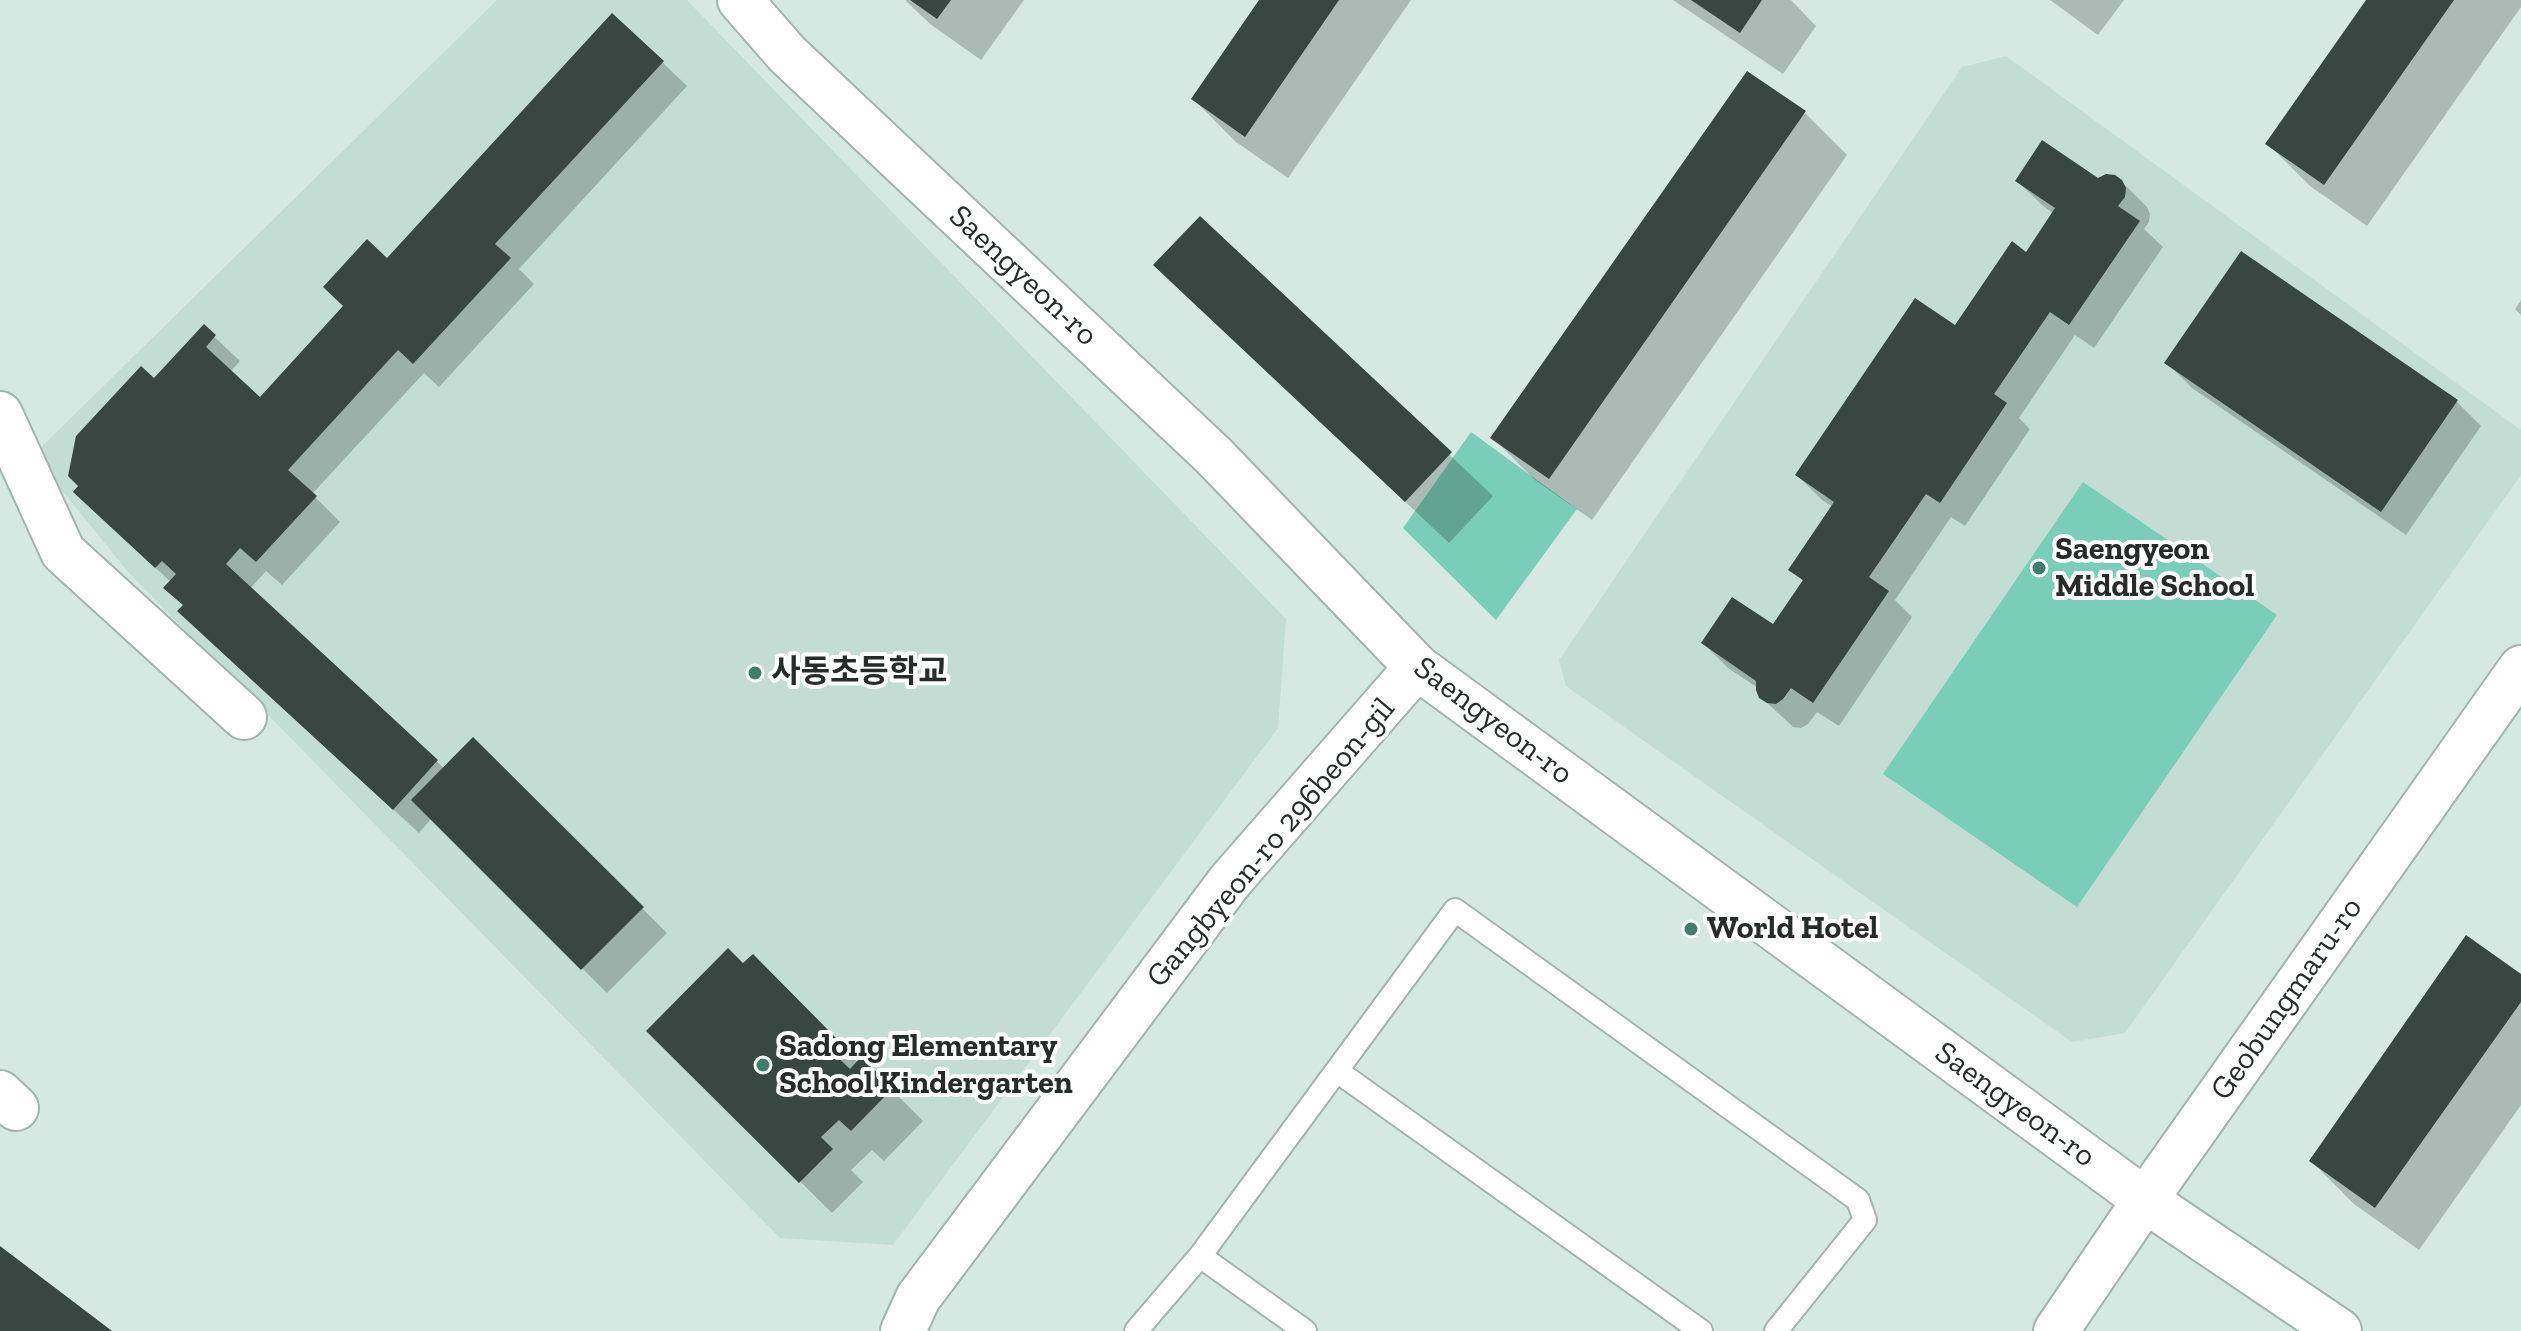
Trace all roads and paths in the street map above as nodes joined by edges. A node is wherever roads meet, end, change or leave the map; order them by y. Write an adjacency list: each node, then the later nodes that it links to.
1 (740, 0): 3 (street, Saengyeon-ro)
2 (0, 414): 5 (street)
3 (1417, 667): 7 (street, Saengyeon-ro); 9 (street, Gangbyeon-ro 296beon-gil)
4 (2521, 668): 7 (street, Geobungmaru-ro)
5 (244, 717)
6 (1337, 1071): 8 (lane); 12 (lane); 13 (lane)
7 (2145, 1200): 14 (street, Geobungmaru-ro); 15 (street, Saengyeon-ro)
8 (1200, 1256): 10 (lane); 11 (lane)
9 (903, 1331)
10 (1136, 1331)
11 (1305, 1331)
12 (1701, 1331)
13 (1776, 1331)
14 (2056, 1331)
15 (2339, 1331)

